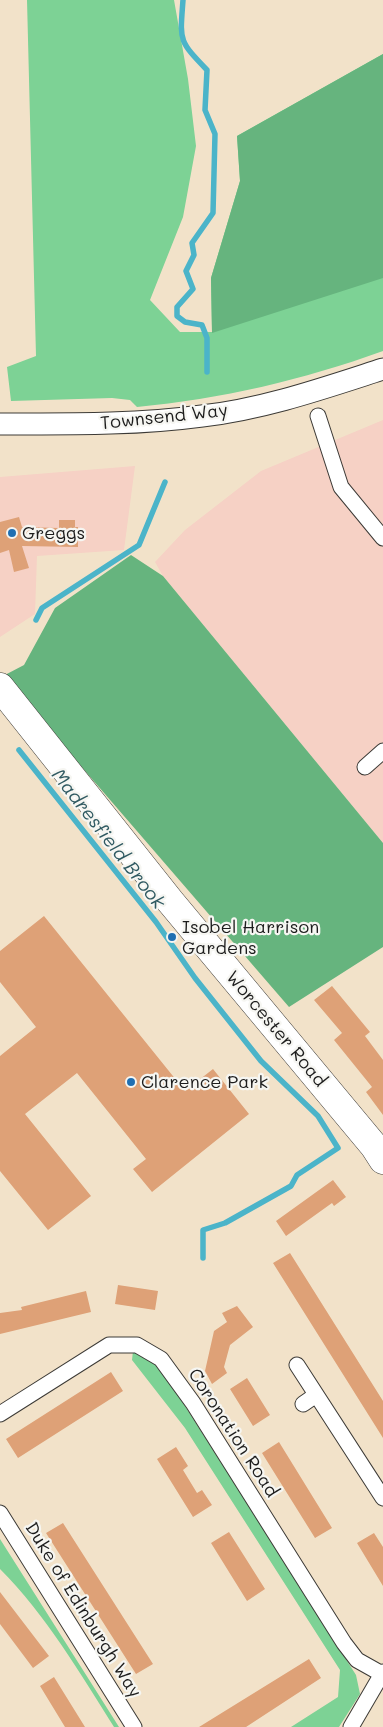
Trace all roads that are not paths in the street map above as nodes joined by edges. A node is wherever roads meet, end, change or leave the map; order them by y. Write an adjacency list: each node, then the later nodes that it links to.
1 (383, 369): 3 (main road, Townsend Way)
2 (318, 416): 4 (street)
3 (0, 424)
4 (383, 538)
5 (0, 687): 8 (highway, Worcester Road)
6 (383, 751): 7 (street)
7 (365, 767)
8 (383, 1160)
9 (297, 1366): 10 (street)
10 (316, 1394): 11 (street); 13 (street)
11 (303, 1404)
12 (0, 1414): 15 (street, Coronation Road)
13 (383, 1498)
14 (0, 1513): 16 (street, Duke of Edinburgh Way)
15 (383, 1673): 17 (street)
16 (134, 1727)
17 (352, 1727)

